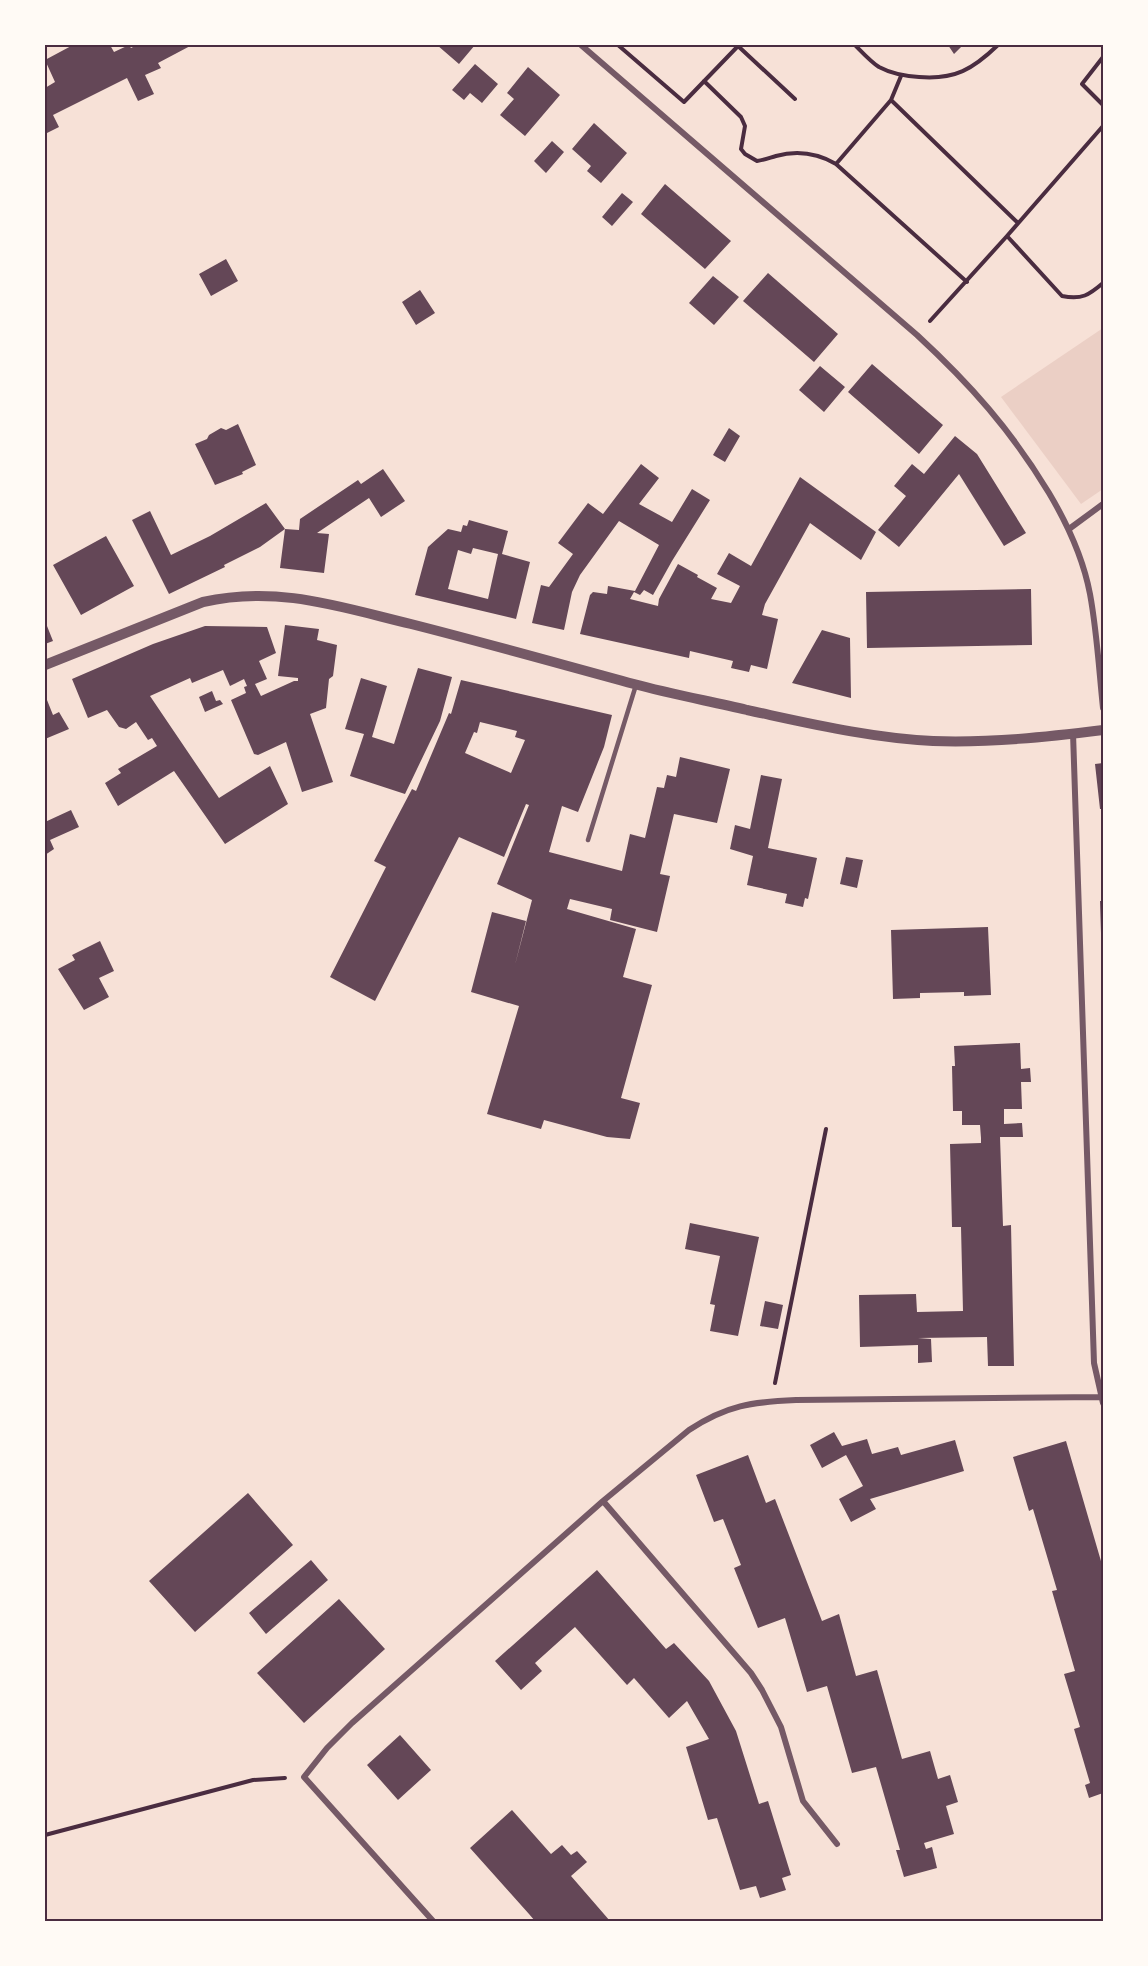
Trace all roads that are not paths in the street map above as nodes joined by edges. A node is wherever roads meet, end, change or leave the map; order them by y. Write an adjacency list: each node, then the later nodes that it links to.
1 (580, 45): 3 (street)
2 (1103, 504): 3 (street)
3 (1069, 529): 6 (street)
4 (45, 665): 5 (street)
5 (636, 685): 8 (street); 9 (lane)
6 (1103, 708)
7 (1103, 730): 8 (street)
8 (1073, 733): 10 (street)
9 (588, 840)
10 (1102, 1399): 11 (street)
11 (603, 1501): 12 (street); 13 (street)
12 (837, 1844)
13 (433, 1921)

